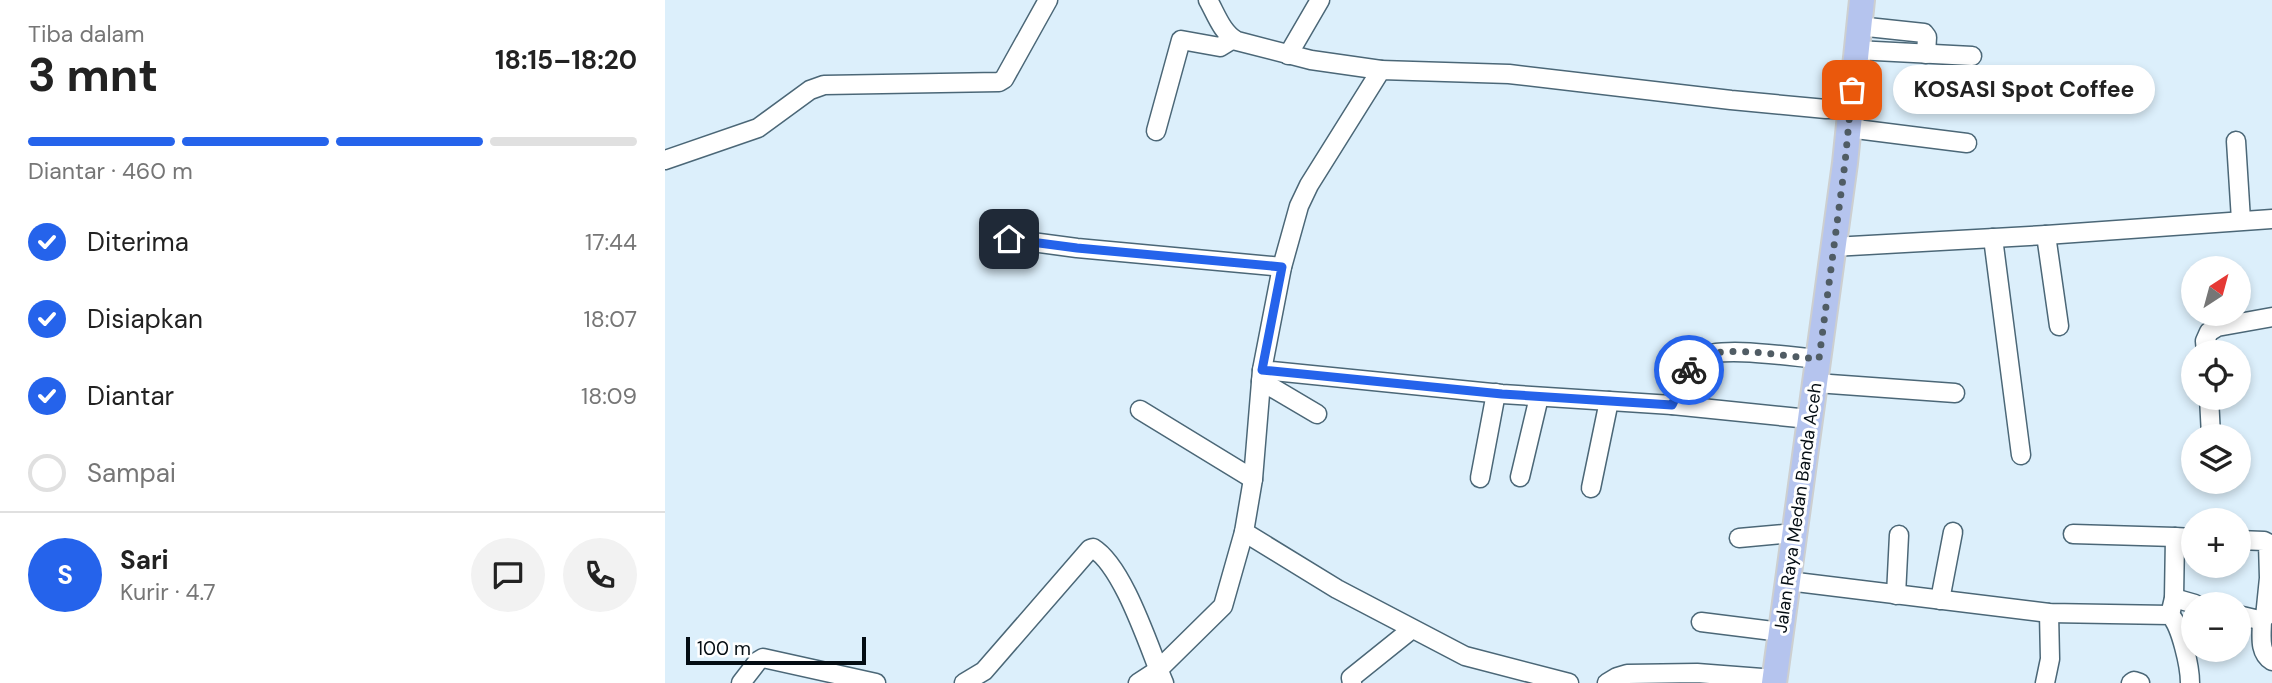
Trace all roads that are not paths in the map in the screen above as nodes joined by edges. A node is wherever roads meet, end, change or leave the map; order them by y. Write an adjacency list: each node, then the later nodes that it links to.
1 (1048, 0): 14 (street)
2 (1208, 0): 6 (street)
3 (1320, 0): 7 (street)
4 (1862, 0): 5 (highway, Jalan Raya Medan Banda Aceh)
5 (1857, 38): 8 (street); 10 (highway, Jalan Raya Medan Banda Aceh)
6 (1233, 39): 7 (street); 11 (street)
7 (1288, 55): 9 (street)
8 (1972, 56)
9 (1381, 70): 10 (street); 21 (street)
10 (1849, 119): 13 (street); 20 (highway, Jalan Raya Medan Banda Aceh)
11 (1156, 131)
12 (2236, 141): 16 (street)
13 (1967, 143)
14 (665, 160)
15 (2272, 219): 16 (street)
16 (2241, 220): 17 (street)
17 (2046, 235): 18 (street); 23 (street)
18 (1993, 238): 20 (street); 35 (street)
19 (1009, 239): 21 (street)
20 (1833, 247): 25 (highway, Jalan Raya Medan Banda Aceh)
21 (1282, 267): 26 (street)
22 (2272, 317): 24 (street)
23 (2059, 326)
24 (2205, 340)
25 (1817, 371): 28 (street); 31 (street); 34 (highway, Jalan Raya Medan Banda Aceh)
26 (1261, 375): 27 (street); 33 (street); 38 (street)
27 (1496, 393): 29 (street); 37 (street)
28 (1955, 393)
29 (1539, 397): 30 (street); 36 (street)
30 (1609, 401): 31 (street); 39 (street)
31 (1672, 405): 34 (street)
32 (1140, 410): 38 (street)
33 (1317, 414)
34 (1809, 419): 42 (highway, Jalan Raya Medan Banda Aceh)
35 (2021, 455)
36 (1520, 477)
37 (1480, 478)
38 (1253, 479): 40 (street)
39 (1591, 488)
40 (1244, 532): 59 (street); 62 (street)
41 (1953, 532): 52 (street)
42 (1794, 533): 45 (street); 50 (highway, Jalan Raya Medan Banda Aceh)
43 (2073, 534): 46 (street)
44 (1899, 535): 51 (street)
45 (1739, 538)
46 (2181, 538)
47 (2251, 540): 49 (street)
48 (2181, 555): 54 (street)
49 (2271, 578): 57 (street)
50 (1788, 581): 51 (street); 60 (highway, Jalan Raya Medan Banda Aceh)
51 (1896, 595): 52 (street)
52 (1940, 600): 55 (street)
53 (2181, 606): 54 (street)
54 (2172, 607): 55 (street); 74 (street)
55 (2049, 613): 71 (street)
56 (2251, 618): 57 (street)
57 (2262, 620): 61 (street)
58 (1701, 622): 60 (street)
59 (1412, 629): 68 (street); 69 (street)
60 (1781, 632): 63 (highway, Jalan Raya Medan Banda Aceh)
61 (2272, 661)
62 (1161, 676): 66 (street); 67 (street)
63 (1775, 681): 70 (street)
64 (741, 683): 65 (street)
65 (876, 683)
66 (964, 683)
67 (1138, 683)
68 (1352, 683)
69 (1569, 683)
70 (1607, 683)
71 (2046, 683)
72 (2131, 683): 73 (street)
73 (2140, 683)
74 (2190, 683)

